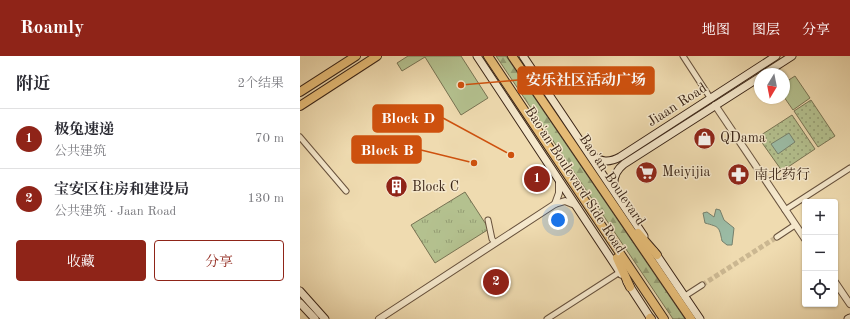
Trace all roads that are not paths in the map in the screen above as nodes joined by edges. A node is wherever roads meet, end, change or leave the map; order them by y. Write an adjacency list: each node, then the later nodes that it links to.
1 (356, 56): 12 (main road)
2 (377, 56): 14 (main road)
3 (477, 56): 20 (main road, Bao'an Boulevard Side Road)
4 (488, 56): 27 (main road)
5 (512, 56): 24 (main road, Bao'an Boulevard)
6 (523, 56): 18 (main road, Bao'an Boulevard Side Road)
7 (683, 56): 13 (street)
8 (776, 56): 13 (main road, Jiaan Road)
9 (792, 56): 10 (main road)
10 (773, 68)
11 (754, 81): 15 (main road, Jiaan Road)
12 (300, 92)
13 (711, 99): 16 (main road, Jiaan Road)
14 (300, 106)
15 (715, 106): 16 (main road, Jiaan Road); 26 (street)
16 (684, 121): 18 (main road, Jiaan Road); 22 (main road, Jiaan Road)
17 (300, 137): 21 (street)
18 (589, 154): 22 (main road, Bao'an Boulevard Side Road)
19 (850, 168): 26 (street)
20 (559, 179): 23 (street); 25 (main road, Bao'an Boulevard Side Road)
21 (346, 191)
22 (616, 195): 33 (main road, Bao'an Boulevard Side Road)
23 (554, 204): 25 (street); 32 (street)
24 (613, 204): 33 (main road); 48 (main road, Bao'an Boulevard)
25 (577, 206): 34 (main road, Bao'an Boulevard Side Road)
26 (786, 210): 29 (street)
27 (595, 216): 37 (main road); 47 (main road)
28 (488, 220): 32 (street)
29 (795, 225): 30 (street); 31 (street)
30 (802, 235)
31 (777, 237)
32 (495, 243): 44 (street)
33 (657, 255): 39 (main road, Bao'an Boulevard Side Road)
34 (620, 272): 37 (main road, Bao'an Boulevard Side Road); 45 (street)
35 (702, 285): 39 (street)
36 (838, 286): 41 (street)
37 (630, 287): 46 (main road, Bao'an Boulevard Side Road)
38 (300, 291): 43 (main road)
39 (685, 296): 49 (main road, Bao'an Boulevard Side Road)
40 (300, 303): 42 (main road)
41 (850, 304)
42 (315, 319)
43 (326, 319)
44 (379, 319)
45 (547, 319)
46 (651, 319)
47 (664, 319)
48 (691, 319)
49 (700, 319)

